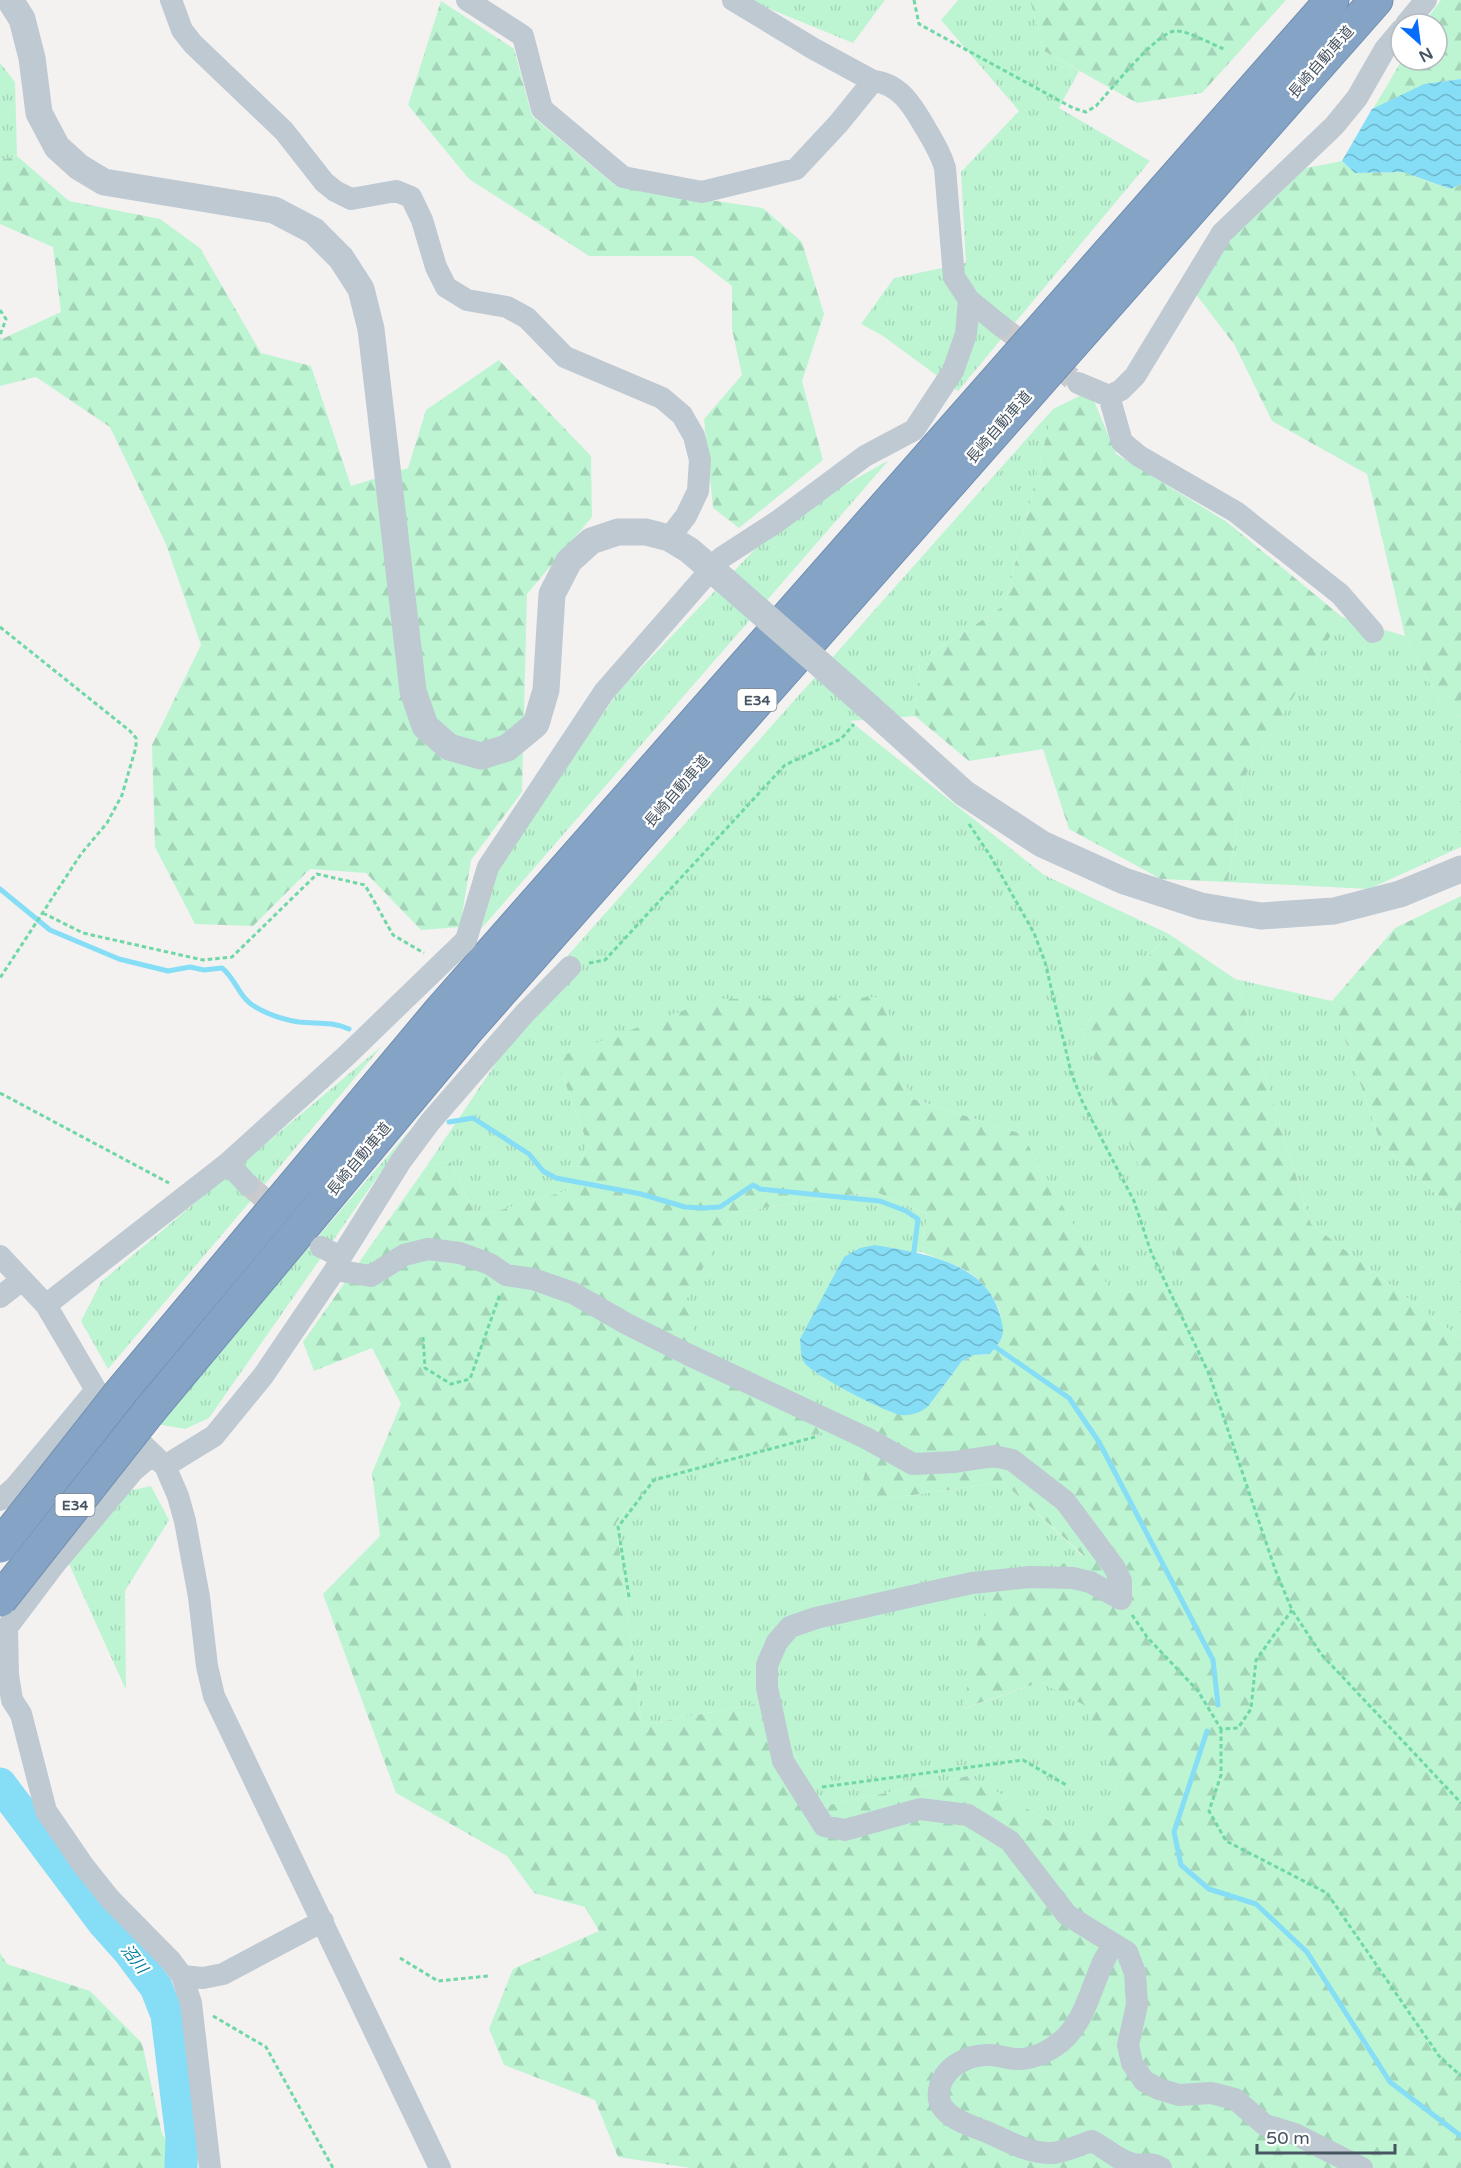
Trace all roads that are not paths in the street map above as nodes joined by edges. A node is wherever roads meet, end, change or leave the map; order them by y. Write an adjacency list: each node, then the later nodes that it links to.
1 (10, 0): 15 (street)
2 (171, 0): 15 (street)
3 (467, 0): 10 (street)
4 (733, 0): 10 (street)
5 (1332, 0): 27 (highway, E34)
6 (1376, 0): 32 (highway, 長崎自動車道 / E34, bridge)
7 (1426, 0): 8 (street)
8 (1416, 12)
9 (1389, 44): 14 (street)
10 (873, 81): 11 (street)
11 (969, 300): 12 (street); 16 (street)
12 (1001, 326)
13 (1078, 383): 14 (street)
14 (1109, 396): 17 (street)
15 (669, 538): 16 (street)
16 (717, 575): 18 (street, bridge); 20 (street)
17 (1373, 632)
18 (1461, 869)
19 (570, 967): 23 (street)
20 (228, 1163): 21 (street); 26 (street)
21 (247, 1184)
22 (0, 1256): 24 (street)
23 (333, 1258): 28 (street); 35 (street)
24 (22, 1280): 25 (street); 26 (street)
25 (0, 1297)
26 (46, 1305): 27 (street)
27 (109, 1391): 28 (street); 29 (street); 30 (highway, E34, bridge)
28 (158, 1461): 31 (street); 34 (street)
29 (0, 1501): 31 (street)
30 (0, 1546)
31 (55, 1564): 32 (street)
32 (2, 1622): 33 (street)
33 (6, 1706): 36 (street)
34 (323, 1921): 36 (street); 38 (street)
35 (1114, 1944): 39 (street); 40 (street)
36 (182, 1976): 37 (street)
37 (210, 2168)
38 (440, 2168)
39 (1161, 2168)
40 (1362, 2168)

